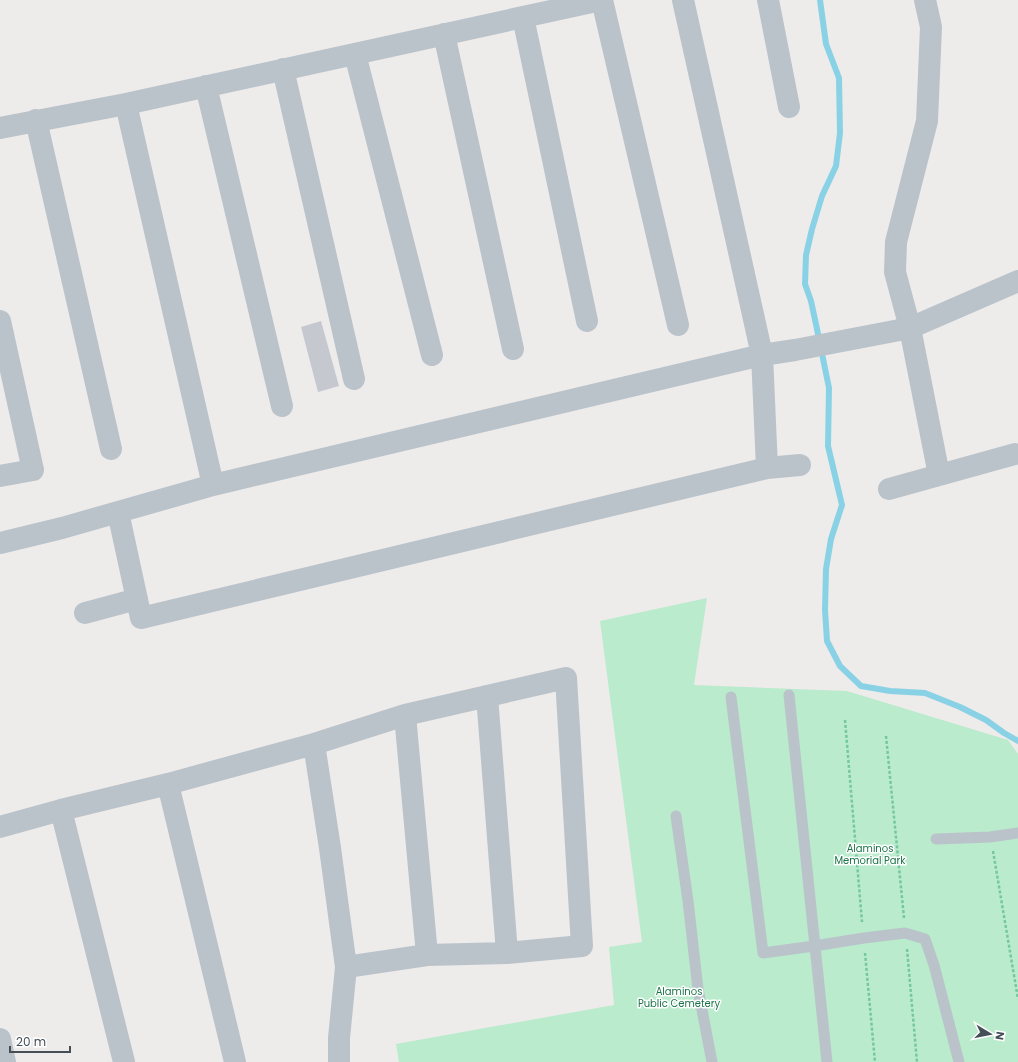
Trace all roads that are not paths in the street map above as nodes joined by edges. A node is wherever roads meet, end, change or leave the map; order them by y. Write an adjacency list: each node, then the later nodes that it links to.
1 (602, 0): 5 (street); 17 (street)
2 (683, 0): 21 (street)
3 (768, 0): 11 (street)
4 (925, 0): 18 (street)
5 (523, 17): 6 (street); 16 (street)
6 (444, 34): 7 (street); 19 (street)
7 (355, 54): 8 (street); 20 (street)
8 (283, 69): 9 (street); 22 (street)
9 (206, 86): 10 (street); 23 (street)
10 (126, 104): 12 (street); 30 (street)
11 (789, 107)
12 (36, 120): 13 (street); 24 (street)
13 (0, 128)
14 (1018, 281): 18 (street)
15 (0, 321): 29 (street)
16 (587, 321)
17 (678, 325)
18 (910, 328): 21 (street); 28 (street)
19 (513, 349)
20 (432, 355)
21 (762, 355): 27 (street); 30 (street)
22 (354, 379)
23 (282, 406)
24 (111, 449)
25 (1015, 454): 28 (street)
26 (800, 465): 27 (street)
27 (767, 468): 34 (street)
28 (939, 475): 31 (street)
29 (0, 476)
30 (213, 486): 32 (street)
31 (889, 489)
32 (118, 512): 33 (street); 34 (street)
33 (0, 543)
34 (137, 599): 35 (street)
35 (85, 613)
36 (789, 695): 47 (lane)
37 (487, 696): 39 (street); 48 (street); 48 (street)
38 (731, 697): 47 (lane)
39 (405, 715): 40 (street); 49 (street)
40 (314, 744): 41 (street); 50 (street)
41 (168, 784): 42 (street); 54 (street)
42 (61, 810): 44 (street); 53 (street)
43 (676, 816): 56 (lane)
44 (0, 827)
45 (1018, 834): 46 (lane)
46 (936, 839)
47 (814, 946): 57 (lane); 58 (lane)
48 (507, 953): 49 (street)
49 (427, 955): 50 (street)
50 (346, 967): 55 (street)
51 (0, 1039): 52 (street)
52 (5, 1062)
53 (124, 1062)
54 (235, 1062)
55 (339, 1062)
56 (712, 1062)
57 (827, 1062)
58 (959, 1062)

